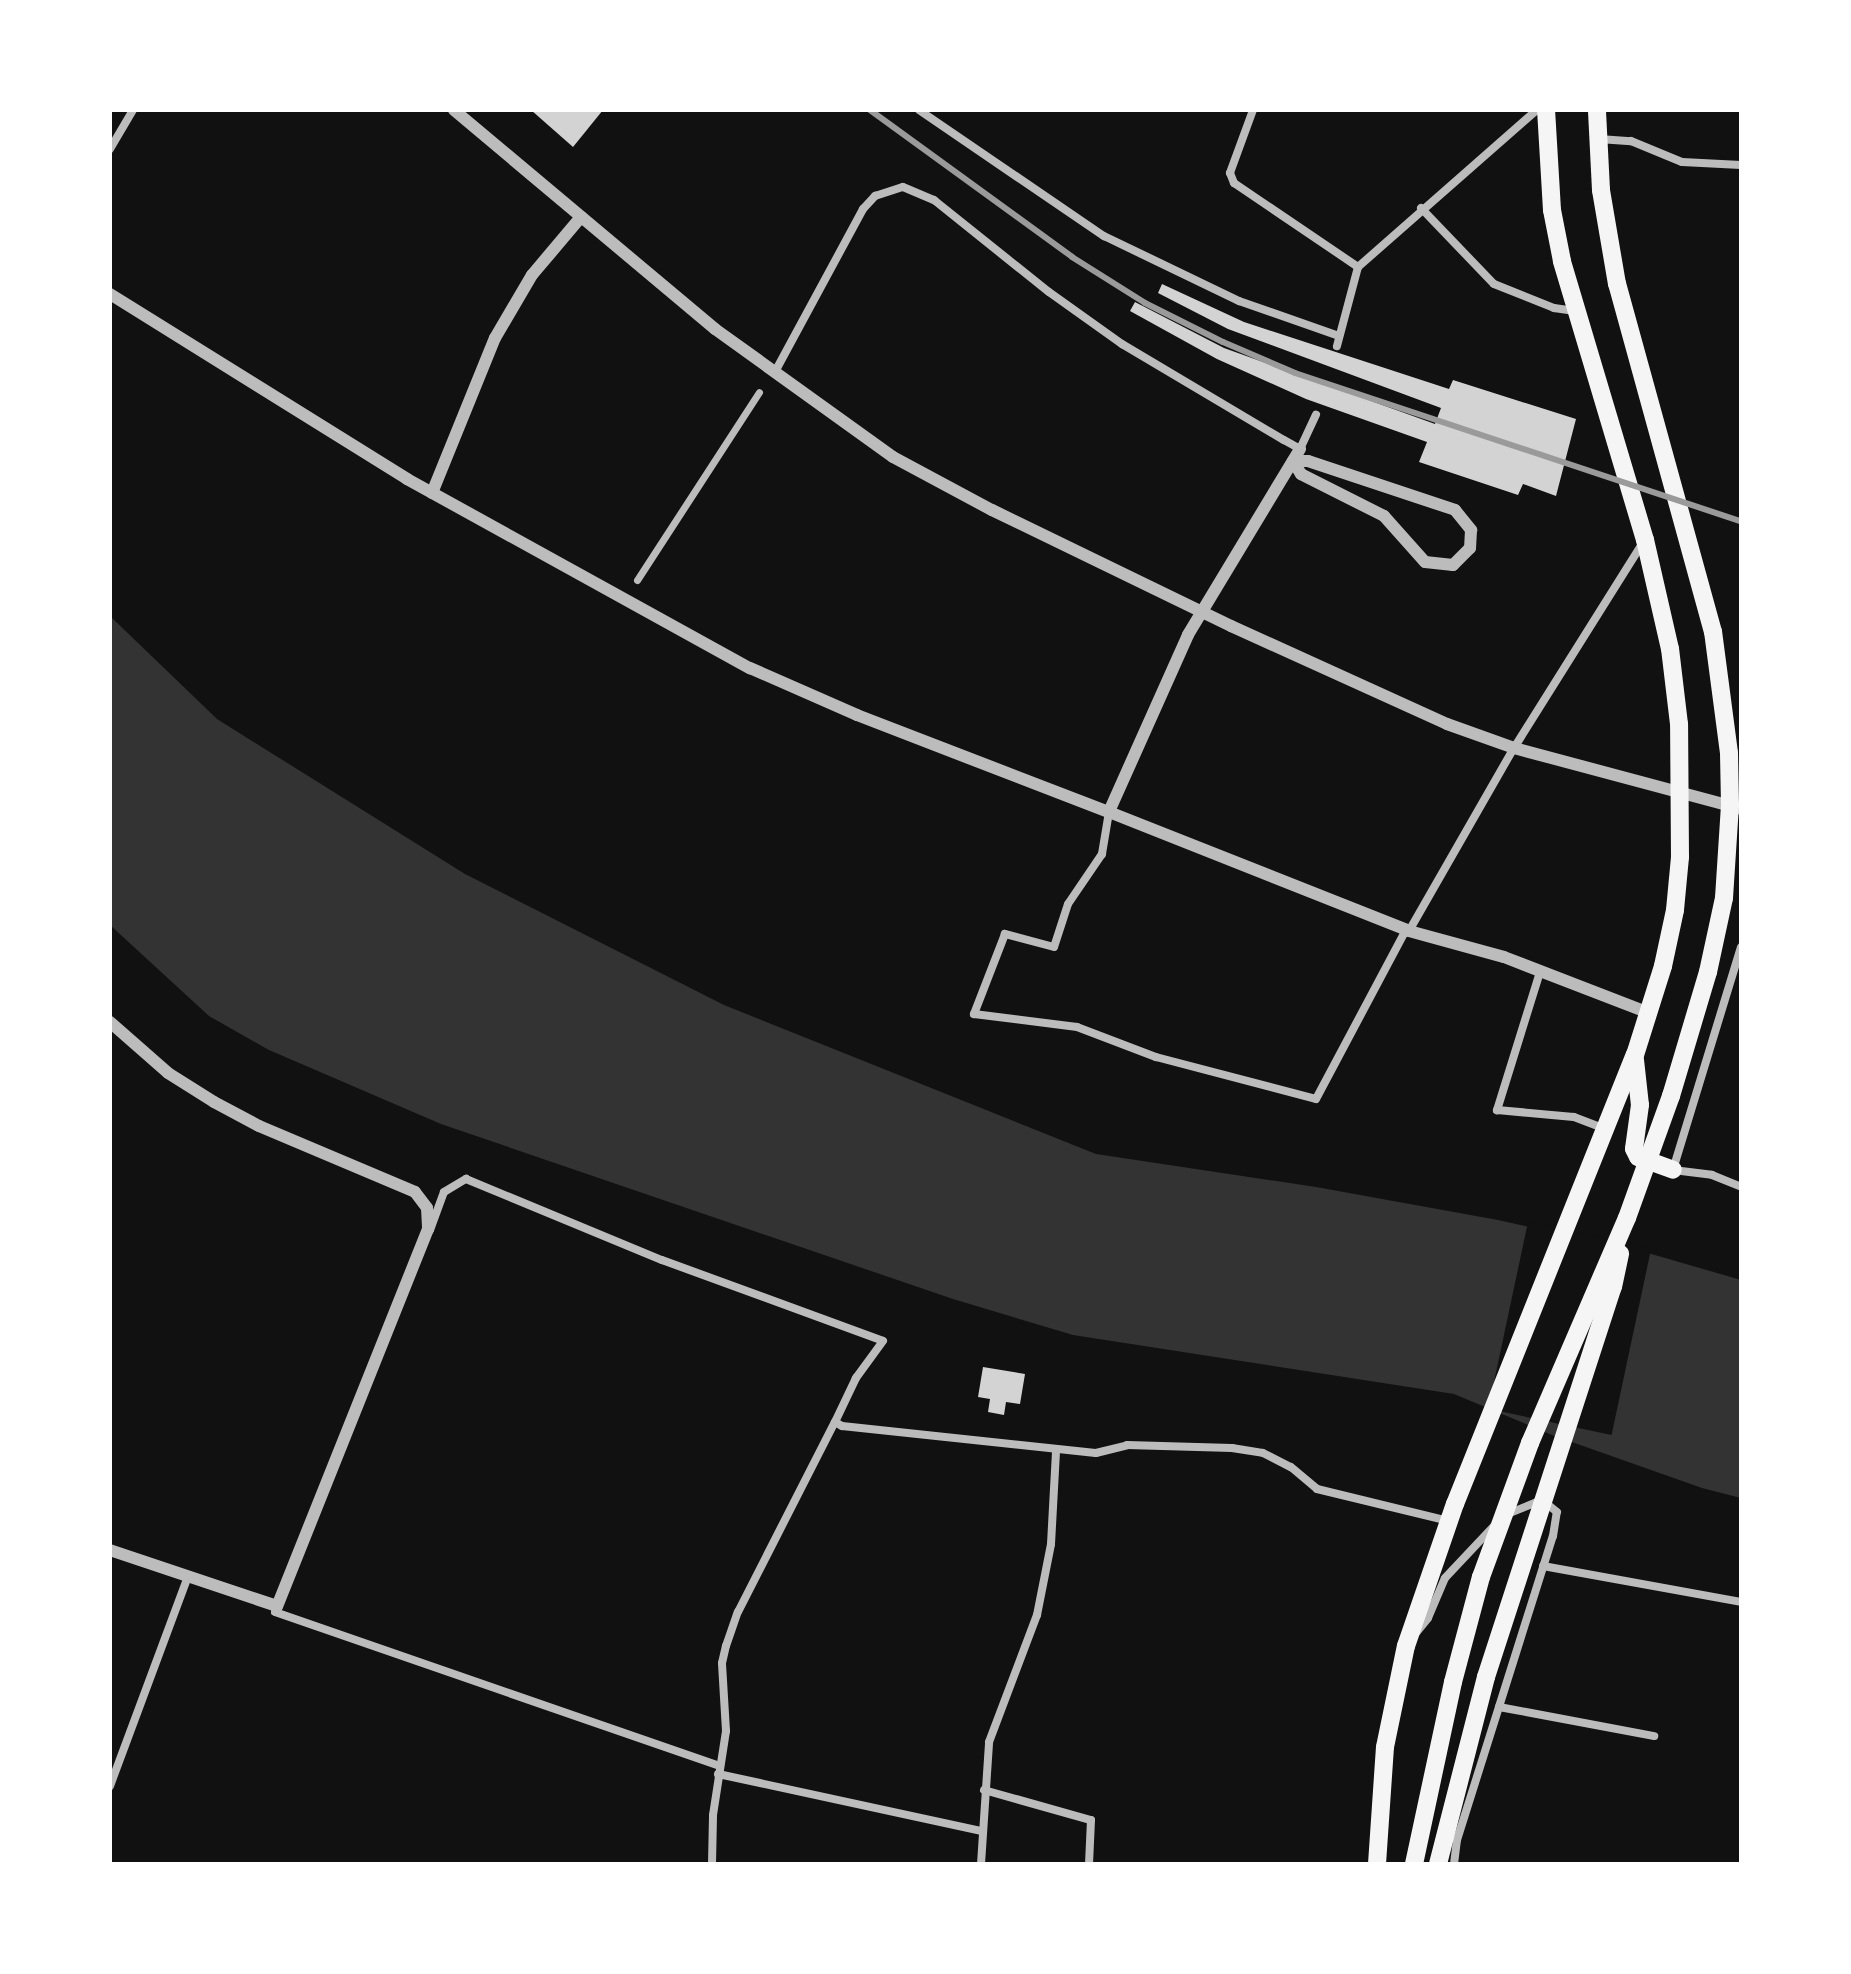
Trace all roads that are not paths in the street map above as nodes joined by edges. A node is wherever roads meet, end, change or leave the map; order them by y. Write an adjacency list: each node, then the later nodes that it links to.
1 (133, 110): 9 (street)
2 (454, 110): 12 (street)
3 (1253, 110): 13 (street)
4 (1537, 110): 11 (street)
5 (1546, 110): 15 (highway)
6 (1597, 110): 8 (highway)
7 (921, 111): 13 (street)
8 (1598, 139): 10 (street); 26 (highway)
9 (110, 148)
10 (1741, 165)
11 (1421, 208): 13 (street); 15 (street)
12 (581, 217): 16 (street); 20 (street)
13 (1358, 267)
14 (110, 294): 20 (street)
15 (1575, 311): 21 (highway)
16 (776, 370): 19 (street); 23 (street)
17 (759, 392): 22 (street)
18 (1316, 414): 19 (street)
19 (1296, 455): 19 (street); 23 (street)
20 (432, 493): 27 (street)
21 (1645, 540): 24 (street); 25 (highway)
22 (637, 580)
23 (1201, 612): 24 (street); 27 (street)
24 (1514, 748): 25 (street); 28 (street)
25 (1681, 793): 26 (street); 31 (highway)
26 (1736, 807): 37 (highway)
27 (1109, 812): 28 (street); 28 (street)
28 (1408, 931): 30 (street)
29 (1741, 947): 35 (street)
30 (1540, 972): 31 (street); 34 (street)
31 (1649, 1013): 33 (highway)
32 (110, 1022): 38 (street)
33 (1635, 1055): 34 (highway); 35 (highway)
34 (1605, 1130): 41 (highway)
35 (1673, 1170): 36 (street)
36 (1741, 1187)
37 (1627, 1218): 58 (highway); 59 (highway)
38 (426, 1242): 39 (street); 46 (street)
39 (835, 1422): 40 (street); 50 (street)
40 (1053, 1450): 41 (street); 52 (street)
41 (1448, 1521): 47 (highway)
42 (110, 1550): 44 (street)
43 (1543, 1566): 45 (street); 47 (street); 48 (street)
44 (188, 1576): 46 (street); 51 (street)
45 (1741, 1602)
46 (277, 1606): 50 (street)
47 (1406, 1646): 57 (highway)
48 (1499, 1707): 49 (street); 60 (street)
49 (1654, 1736)
50 (718, 1770): 53 (street); 54 (street)
51 (110, 1786)
52 (984, 1790): 53 (street); 56 (street)
53 (982, 1831): 55 (street)
54 (712, 1864)
55 (981, 1864)
56 (1089, 1864)
57 (1377, 1864)
58 (1414, 1864)
59 (1438, 1864)
60 (1454, 1864)

